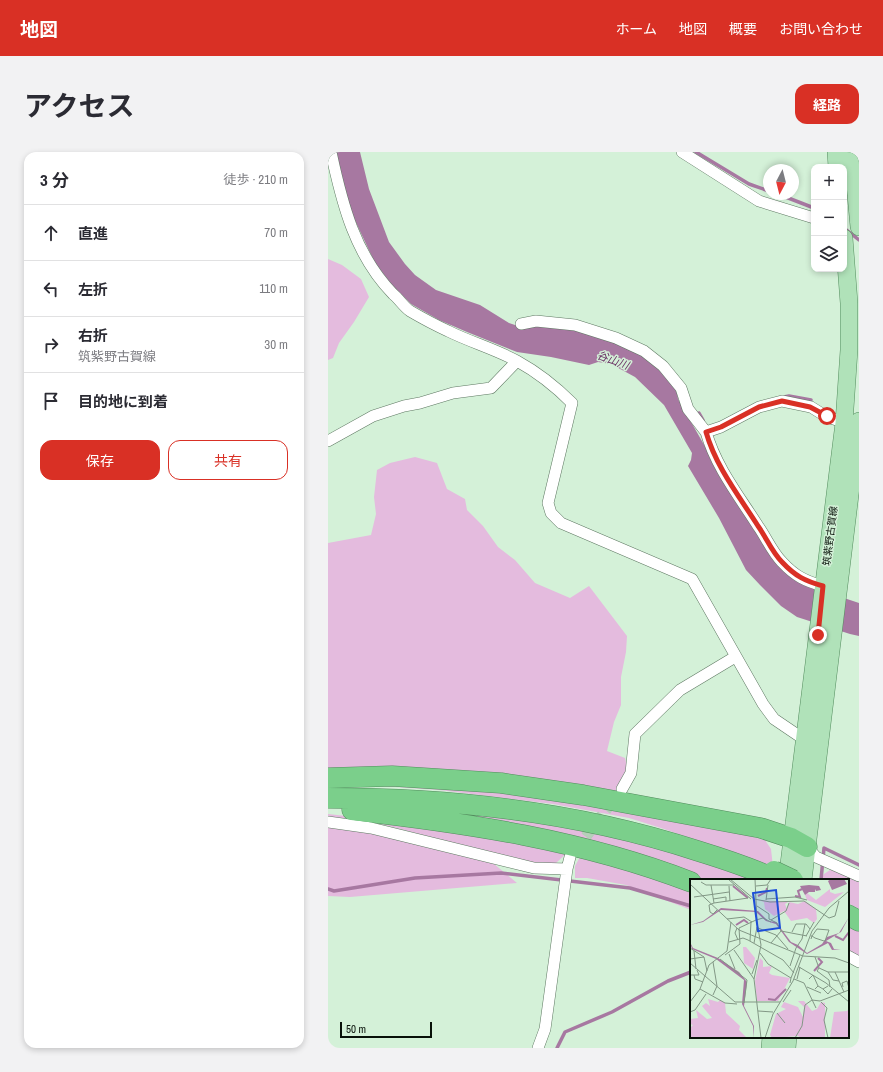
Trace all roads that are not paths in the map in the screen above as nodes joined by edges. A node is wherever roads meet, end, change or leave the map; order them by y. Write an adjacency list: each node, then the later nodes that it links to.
1 (331, 152): 10 (street)
2 (682, 152): 6 (street)
3 (836, 152): 5 (main road)
4 (852, 152): 7 (main road)
5 (837, 164)
6 (811, 217)
7 (859, 227)
8 (847, 272): 11 (main road, 筑紫野古賀線)
9 (521, 324): 12 (street)
10 (517, 361): 13 (street); 16 (street)
11 (855, 424): 12 (street); 14 (main road, 筑紫野古賀線)
12 (706, 432): 14 (street)
13 (328, 441)
14 (828, 591): 15 (main road, 筑紫野古賀線)
15 (826, 629): 17 (main road, 筑紫野古賀線); 24 (main road, 筑紫野古賀線)
16 (736, 657): 17 (street); 19 (street)
17 (805, 740): 24 (main road, 筑紫野古賀線)
18 (328, 778): 24 (highway)
19 (622, 789)
20 (328, 791): 28 (highway)
21 (328, 798): 28 (highway)
22 (328, 807): 30 (highway)
23 (328, 822): 26 (street)
24 (799, 842): 27 (street); 28 (main road, 筑紫野古賀線); 29 (main road, 筑紫野古賀線)
25 (570, 857): 26 (street)
26 (567, 869): 39 (street)
27 (859, 876)
28 (781, 878)
29 (803, 879)
30 (690, 882)
31 (849, 907): 32 (highway)
32 (859, 913)
33 (849, 916): 34 (highway)
34 (859, 921)
35 (849, 957): 36 (street)
36 (859, 962)
37 (771, 1038): 40 (main road)
38 (788, 1038): 41 (main road)
39 (538, 1048)
40 (770, 1048)
41 (787, 1048)

